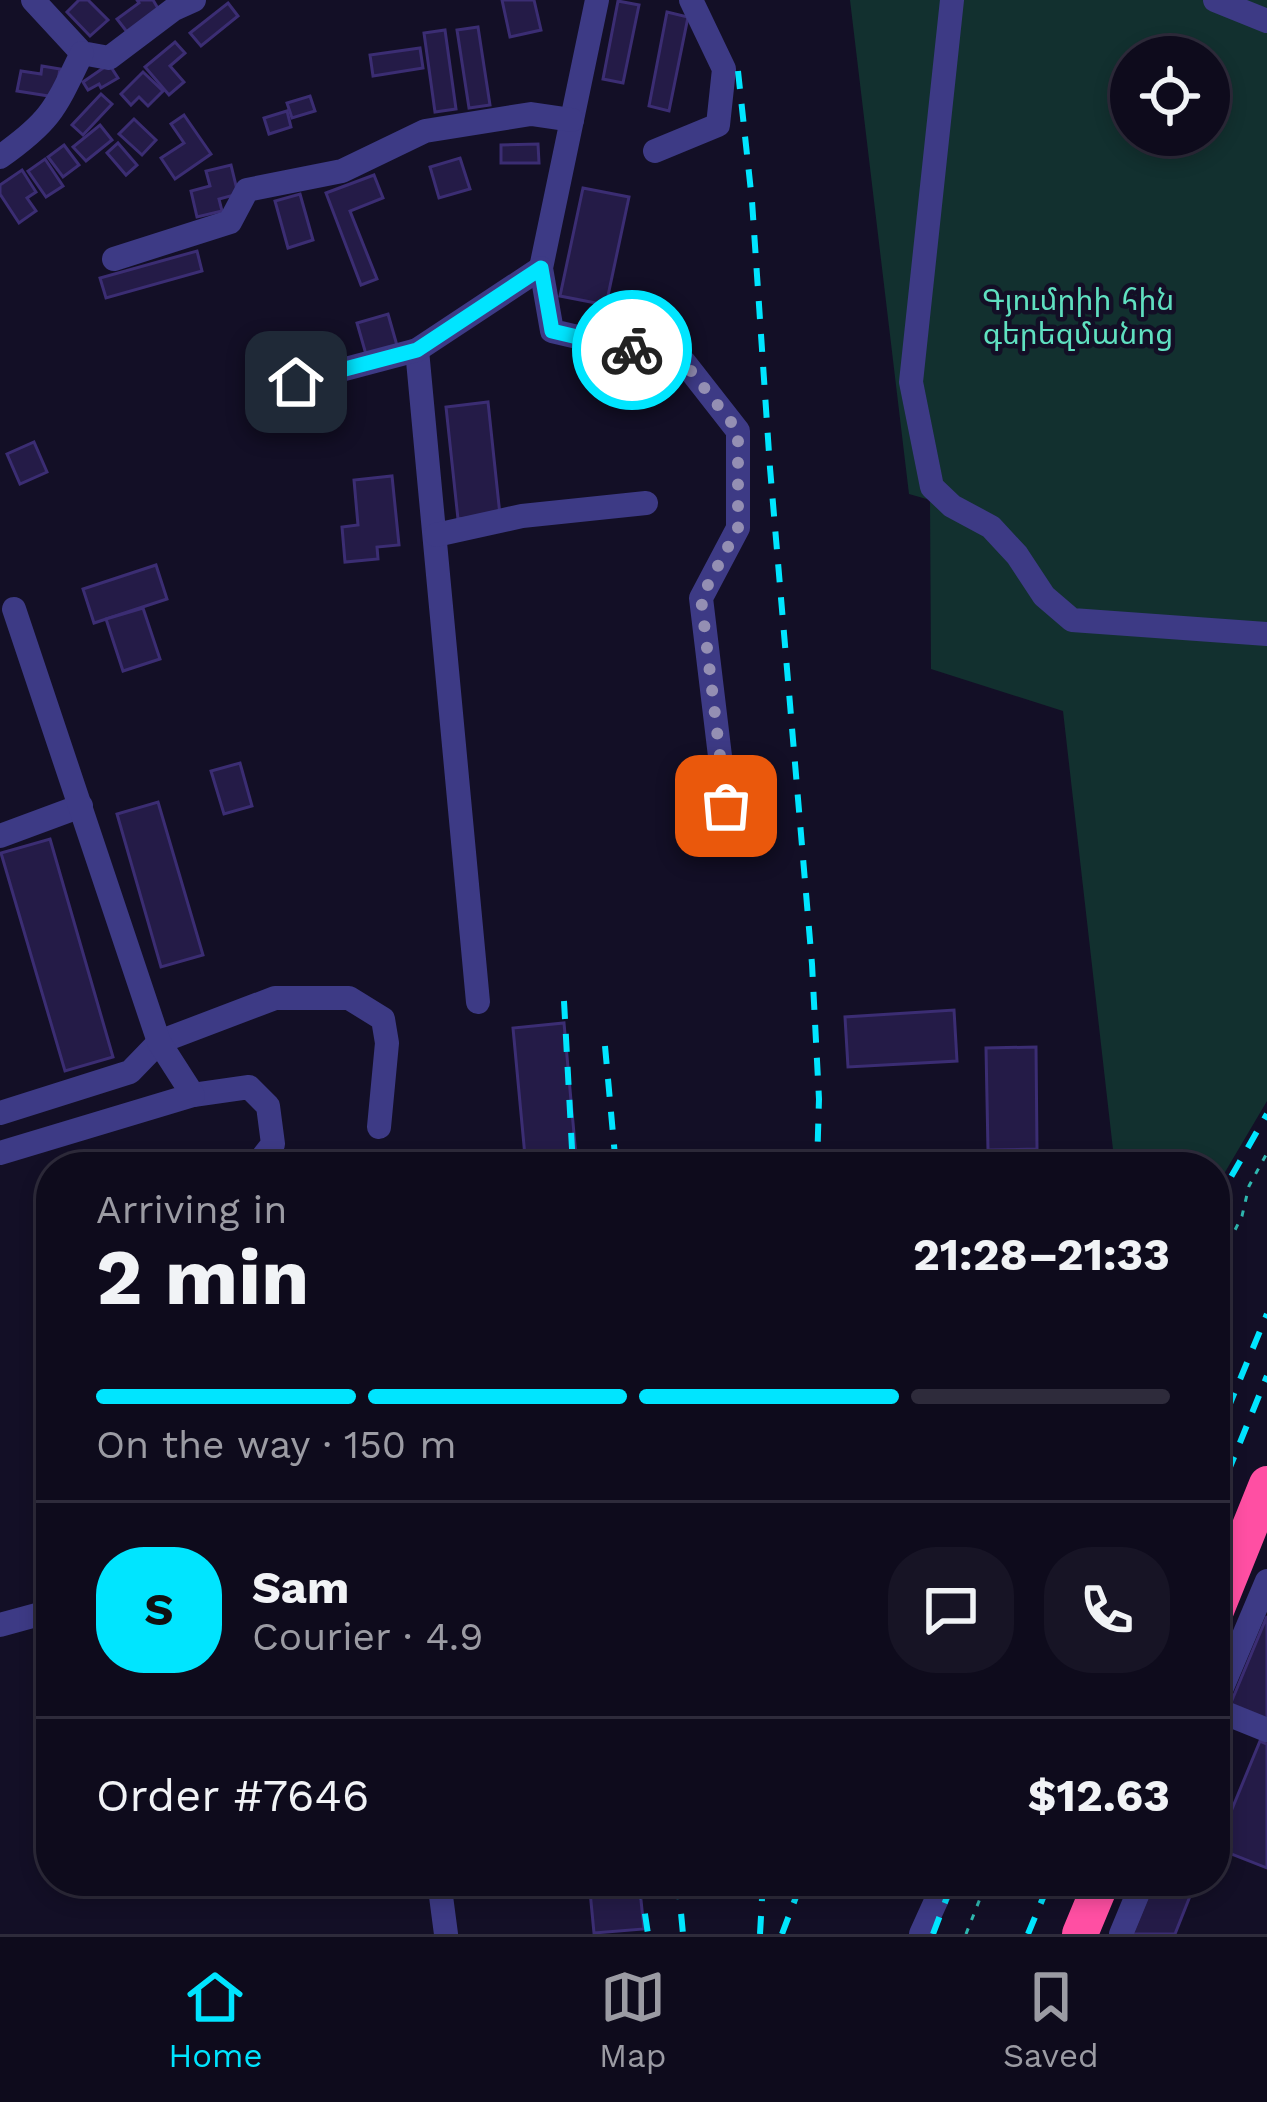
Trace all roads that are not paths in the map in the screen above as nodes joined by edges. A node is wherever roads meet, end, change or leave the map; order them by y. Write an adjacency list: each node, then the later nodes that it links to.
1 (34, 0): 8 (street)
2 (194, 0): 8 (street)
3 (597, 0): 9 (street)
4 (691, 0): 10 (street)
5 (952, 0): 19 (street)
6 (1215, 0): 7 (street)
7 (1267, 21)
8 (82, 53): 11 (street)
9 (572, 120): 12 (street); 13 (street)
10 (656, 152)
11 (0, 157)
12 (114, 259)
13 (541, 268): 14 (street); 21 (street)
14 (417, 350): 15 (street); 17 (street)
15 (296, 382)
16 (646, 503): 17 (street)
17 (436, 535): 23 (street)
18 (14, 609): 20 (street)
19 (1267, 634)
20 (81, 806): 22 (street); 24 (street)
21 (726, 806)
22 (0, 836)
23 (478, 1002)
24 (159, 1042): 25 (street); 26 (street); 27 (street)
25 (193, 1095): 28 (street); 29 (street)
26 (0, 1113)
27 (379, 1127)
28 (267, 1152)
29 (0, 1153)
30 (1267, 1484): 31 (highway)
31 (1260, 1524): 33 (highway)
32 (1267, 1581): 36 (street)
33 (1230, 1583)
34 (36, 1615): 35 (street)
35 (0, 1625)
36 (1230, 1671)
37 (1230, 1714): 38 (street)
38 (1267, 1730)
39 (441, 1896): 43 (street)
40 (938, 1896): 44 (street)
41 (1096, 1896): 45 (highway)
42 (1137, 1896): 46 (street)
43 (446, 1934)
44 (921, 1934)
45 (1080, 1934)
46 (1121, 1934)

